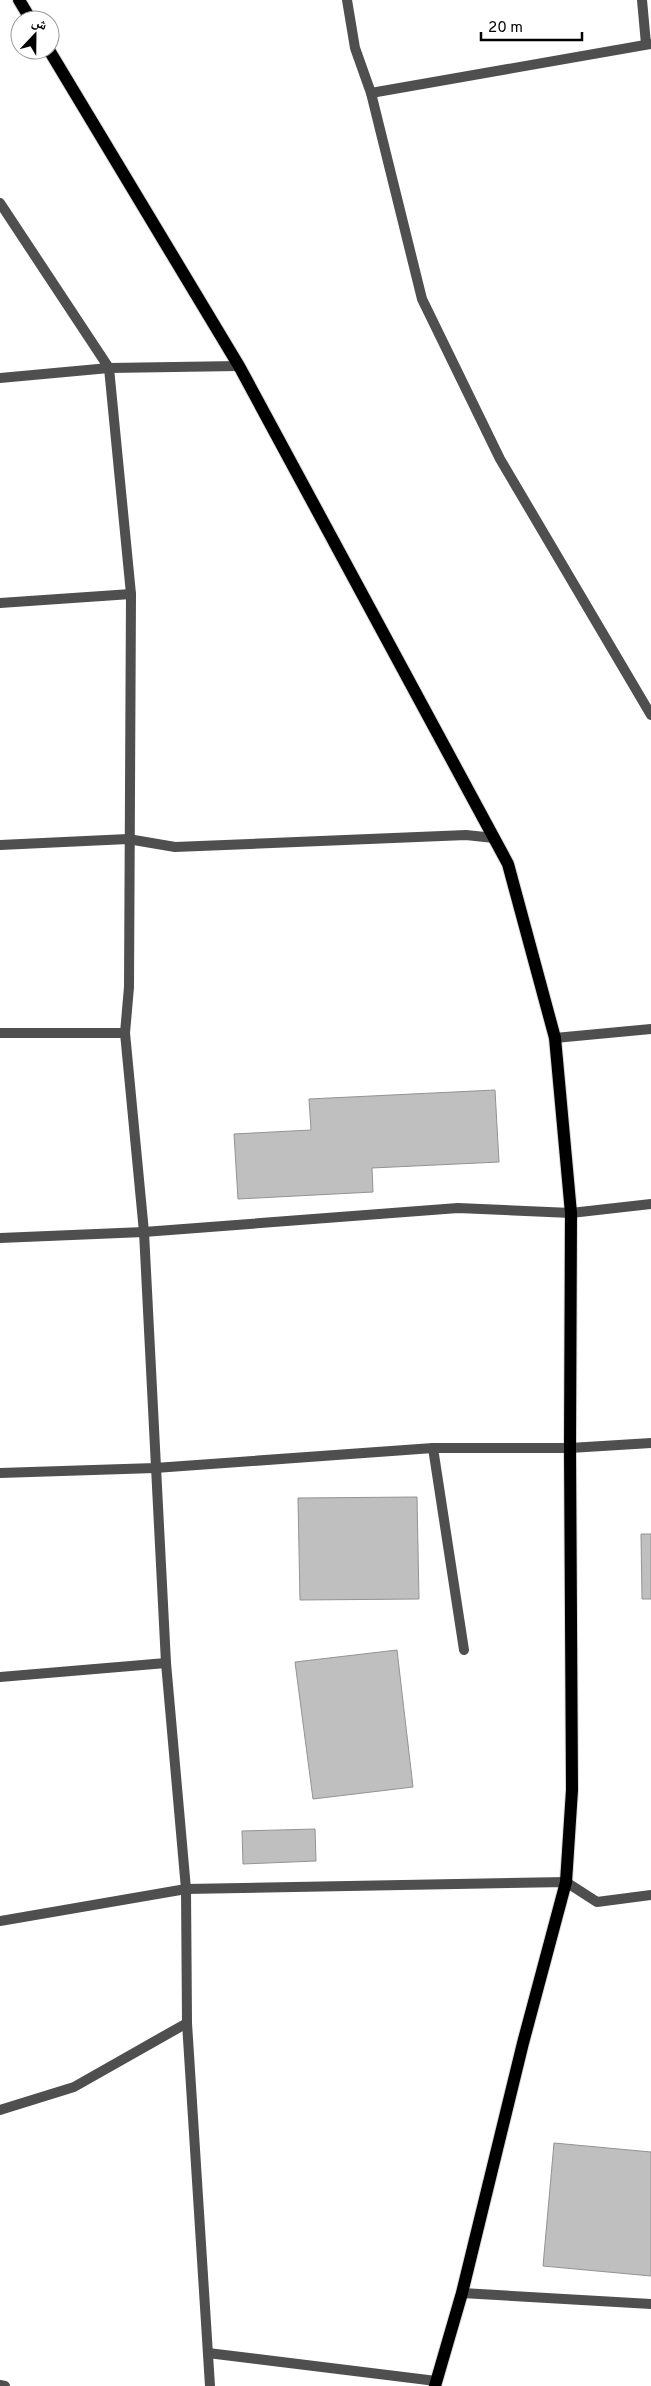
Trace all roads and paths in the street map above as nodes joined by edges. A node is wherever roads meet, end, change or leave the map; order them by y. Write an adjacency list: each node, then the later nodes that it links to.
1 (347, 0): 5 (street)
2 (642, 0): 3 (street)
3 (649, 44): 5 (street)
4 (55, 60): 7 (main road)
5 (371, 93): 12 (street)
6 (0, 203): 8 (street)
7 (239, 366): 8 (street); 13 (main road)
8 (109, 368): 9 (street); 10 (street)
9 (0, 378)
10 (131, 594): 11 (street); 14 (street)
11 (0, 604)
12 (651, 715)
13 (494, 838): 14 (street); 19 (main road)
14 (128, 840): 15 (street); 18 (street)
15 (0, 844)
16 (651, 1029): 19 (street)
17 (0, 1033): 18 (street)
18 (125, 1034): 22 (street)
19 (555, 1038): 21 (main road)
20 (651, 1204): 21 (street)
21 (571, 1213): 22 (street); 26 (main road)
22 (144, 1232): 23 (street); 27 (street)
23 (0, 1238)
24 (651, 1443): 26 (street)
25 (433, 1448): 26 (street); 27 (street); 29 (street)
26 (570, 1448): 32 (main road)
27 (155, 1468): 28 (street); 30 (street)
28 (0, 1474)
29 (464, 1650)
30 (166, 1663): 31 (street); 33 (street)
31 (0, 1677)
32 (566, 1882): 33 (street); 34 (street); 38 (main road)
33 (186, 1889): 35 (street); 36 (street)
34 (651, 1894)
35 (0, 1921)
36 (187, 2023): 37 (street); 40 (street)
37 (0, 2110)
38 (462, 2293): 39 (street); 41 (main road)
39 (651, 2304)
40 (208, 2353): 41 (street); 44 (street)
41 (436, 2383)
42 (0, 2385): 43 (street)
43 (4, 2386)
44 (210, 2386)

